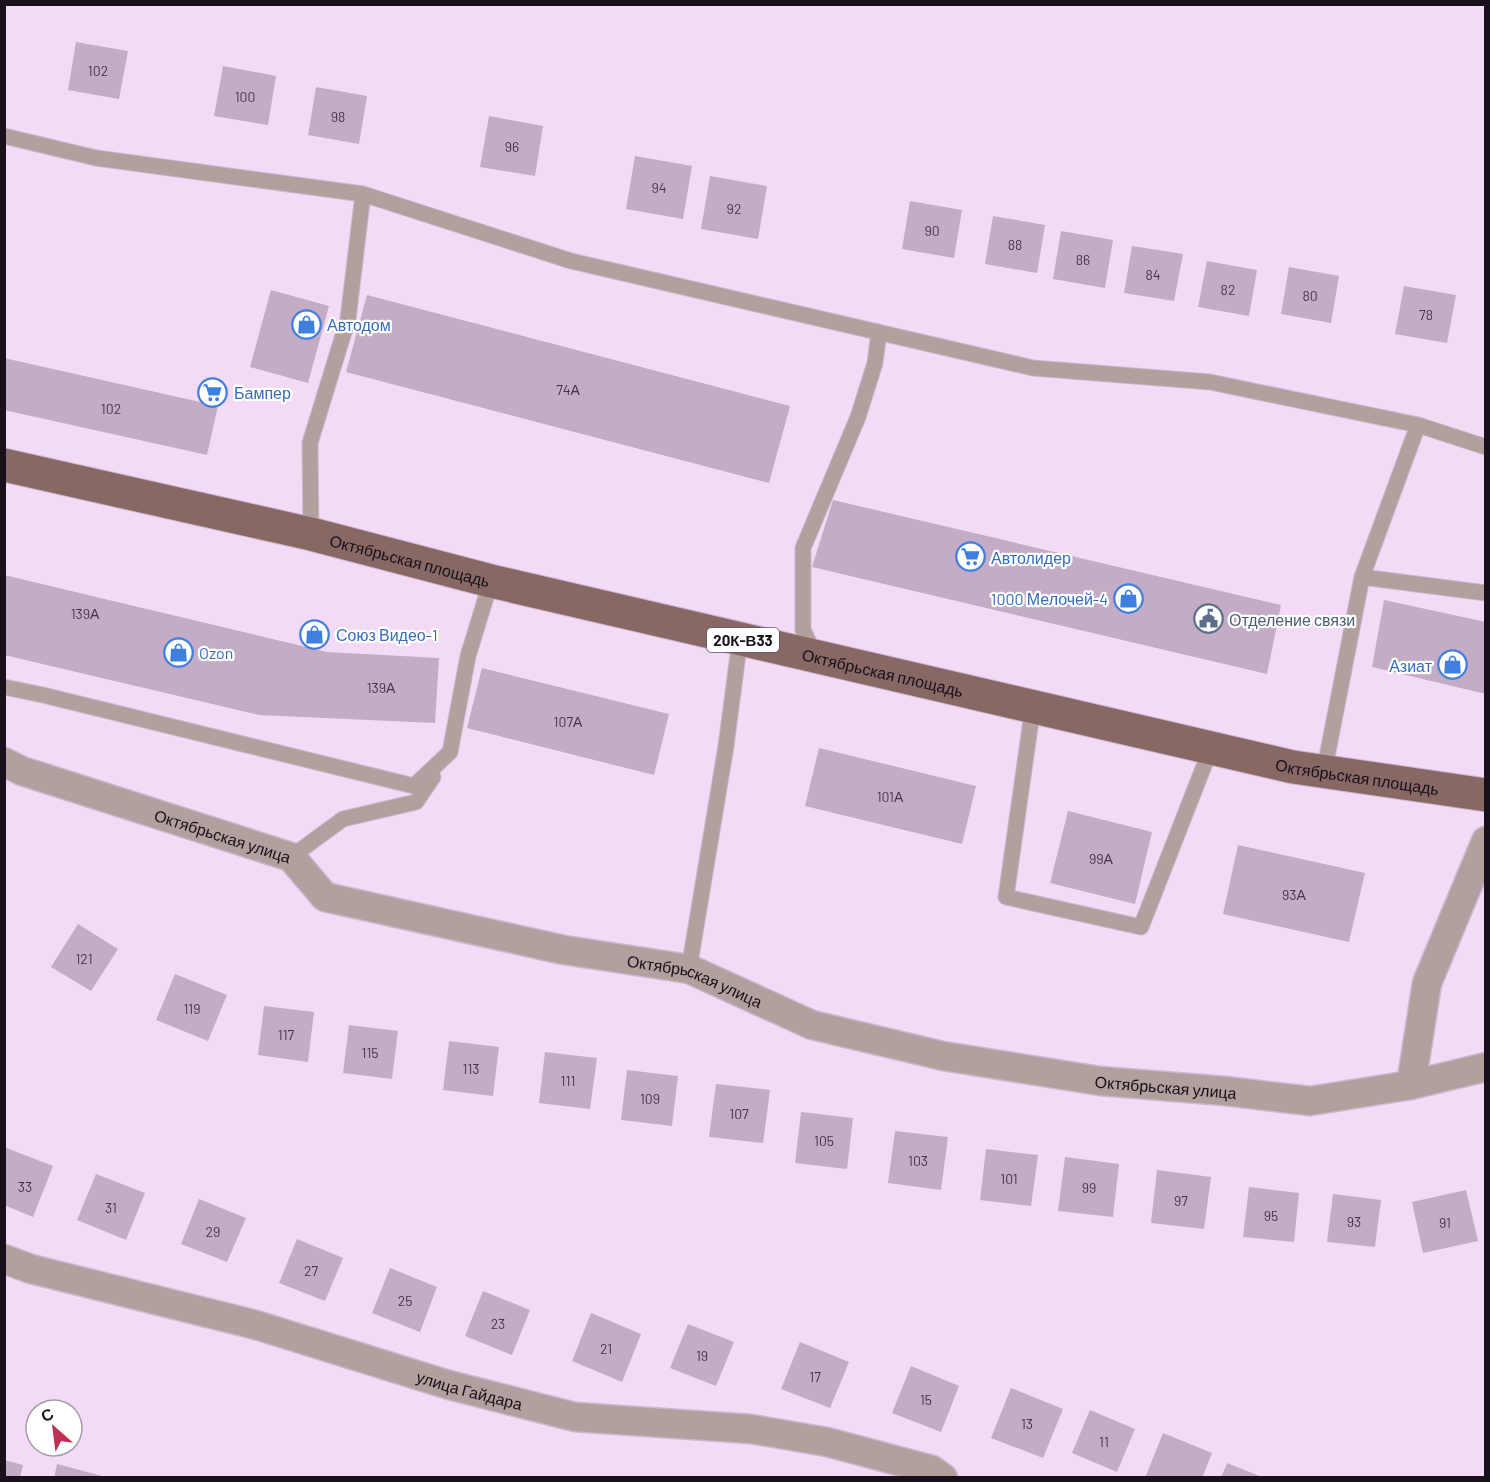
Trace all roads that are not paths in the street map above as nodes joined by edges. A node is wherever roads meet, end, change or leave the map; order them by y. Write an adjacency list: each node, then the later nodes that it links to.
1 (4, 136): 2 (lane)
2 (363, 194): 3 (lane); 7 (lane)
3 (879, 332): 4 (lane); 12 (lane)
4 (1418, 424): 5 (lane); 8 (lane)
5 (1485, 447)
6 (4, 465): 7 (main road, Октябрьская площадь / 20К-В33)
7 (310, 534): 9 (main road, Октябрьская площадь / 20К-В33)
8 (1362, 577): 10 (lane); 18 (lane)
9 (491, 581): 11 (main road, Октябрьская площадь / 20К-В33); 16 (lane)
10 (1485, 593)
11 (740, 639): 12 (main road, Октябрьская площадь / 20К-В33); 22 (lane)
12 (815, 655): 14 (main road, Октябрьская площадь / 20К-В33)
13 (4, 687): 16 (lane)
14 (1033, 706): 15 (main road, Октябрьская площадь / 20К-В33); 15 (lane)
15 (1211, 748): 18 (main road, Октябрьская площадь / 20К-В33)
16 (450, 752): 21 (lane)
17 (4, 762): 21 (street, Октябрьская улица)
18 (1324, 772): 19 (main road, Октябрьская площадь / 20К-В33)
19 (1485, 795)
20 (1485, 841): 24 (street)
21 (291, 856): 22 (street, Октябрьская улица)
22 (689, 969): 24 (street, Октябрьская улица)
23 (1485, 1067): 24 (street, Октябрьская улица)
24 (1411, 1085)
25 (4, 1259): 26 (street, улица Гайдара)
26 (943, 1478)

